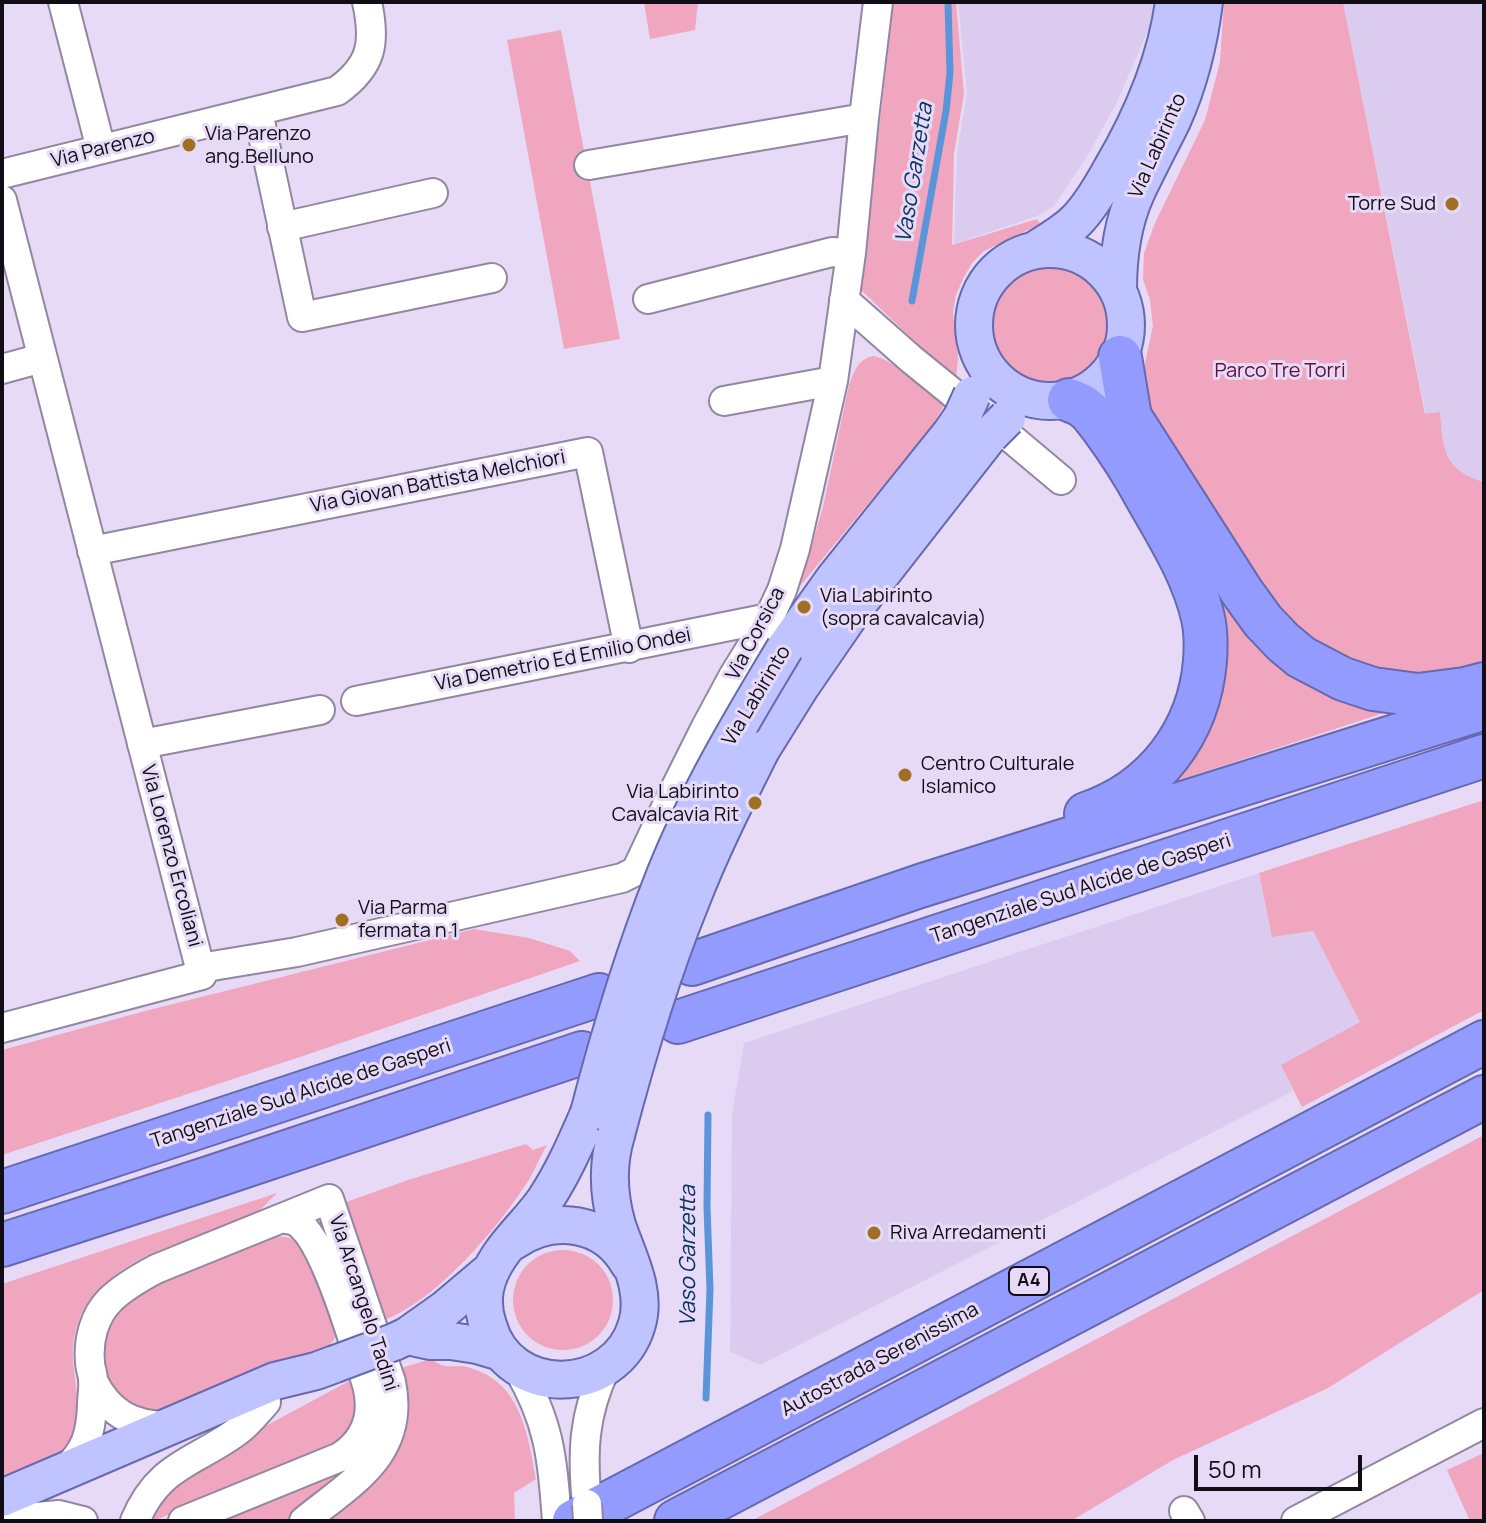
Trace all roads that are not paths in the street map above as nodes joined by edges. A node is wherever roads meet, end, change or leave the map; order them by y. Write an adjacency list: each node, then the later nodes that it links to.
1 (63, 2): 8 (street)
2 (367, 2): 6 (street, Via Parenzo)
3 (878, 2): 7 (street, Via Corsica)
4 (1174, 2): 14 (main road, Via Labirinto)
5 (1204, 2): 17 (main road, Via Labirinto)
6 (258, 112): 8 (street, Via Parenzo); 13 (street)
7 (864, 118): 9 (street); 15 (street, Via Corsica)
8 (101, 149): 10 (street, Via Parenzo)
9 (589, 165)
10 (2, 174)
11 (433, 193): 13 (street)
12 (2, 200): 22 (street, Via Lorenzo Ercoliani)
13 (282, 227): 16 (street)
14 (1035, 250): 17 (main road, Via Labirinto); 20 (main road, Via Labirinto)
15 (851, 253): 18 (street); 19 (street, Via Corsica)
16 (492, 278)
17 (1118, 290): 21 (main road, Via Labirinto)
18 (648, 299)
19 (844, 300): 24 (street, Via Corsica); 26 (street)
20 (978, 352): 26 (main road, Via Labirinto); 26 (main road)
21 (1120, 357): 26 (main road, Via Labirinto); 31 (highway)
22 (42, 358): 23 (street); 28 (street, Via Lorenzo Ercoliani)
23 (2, 369)
24 (833, 381): 25 (street); 29 (street, Via Corsica)
25 (724, 401)
26 (1000, 412): 27 (street); 29 (main road, Via Labirinto); 38 (highway); 53 (main road, Via Labirinto, bridge)
27 (1061, 480)
28 (92, 551): 30 (street, Via Giovan Battista Melchiori); 35 (street, Via Lorenzo Ercoliani)
29 (777, 633): 30 (street, Via Demetrio Ed Emilio Ondei); 37 (street, Via Corsica); 51 (main road, Via Labirinto, bridge)
30 (629, 648): 32 (street, Via Demetrio Ed Emilio Ondei)
31 (1484, 684)
32 (356, 701)
33 (1484, 708): 38 (highway)
34 (320, 710): 35 (street)
35 (142, 744): 40 (street, Via Lorenzo Ercoliani)
36 (1484, 756): 42 (highway, Tangenziale Sud Alcide de Gasperi)
37 (636, 871): 40 (street, Via Lorenzo Ercoliani)
38 (920, 886): 39 (highway)
39 (692, 964)
40 (200, 968): 43 (street)
41 (599, 995): 47 (highway, Tangenziale Sud Alcide de Gasperi)
42 (678, 1022)
43 (2, 1028)
44 (1484, 1042): 65 (highway, Autostrada Serenissima / A4)
45 (582, 1053): 48 (highway)
46 (1484, 1097): 72 (highway, A4)
47 (2, 1192)
48 (87, 1217): 50 (highway); 52 (highway)
49 (279, 1219): 58 (street, Via Arcangelo Tadini); 69 (street, Via Arcangelo Tadini); 70 (street, Via Arcangelo Tadini)
50 (2, 1245)
51 (500, 1258): 53 (main road); 54 (main road); 55 (main road, Via Labirinto)
52 (2, 1267)
53 (634, 1272): 56 (main road, Via Labirinto)
54 (400, 1339): 55 (main road); 57 (main road, bridge)
55 (509, 1359): 56 (main road); 71 (street, Via Labirinto)
56 (606, 1367): 65 (street, Via Labirinto)
57 (325, 1368): 59 (main road); 61 (main road)
58 (93, 1381): 61 (street); 62 (street, Via Arcangelo Tadini)
59 (266, 1402): 64 (main road); 68 (street)
60 (1484, 1423): 73 (street)
61 (168, 1426): 62 (main road)
62 (64, 1471): 63 (main road)
63 (2, 1498)
64 (2, 1507)
65 (583, 1515)
66 (2, 1520): 67 (street)
67 (83, 1521)
68 (135, 1521)
69 (183, 1521)
70 (304, 1521)
71 (557, 1521)
72 (676, 1521)
73 (1296, 1521)

